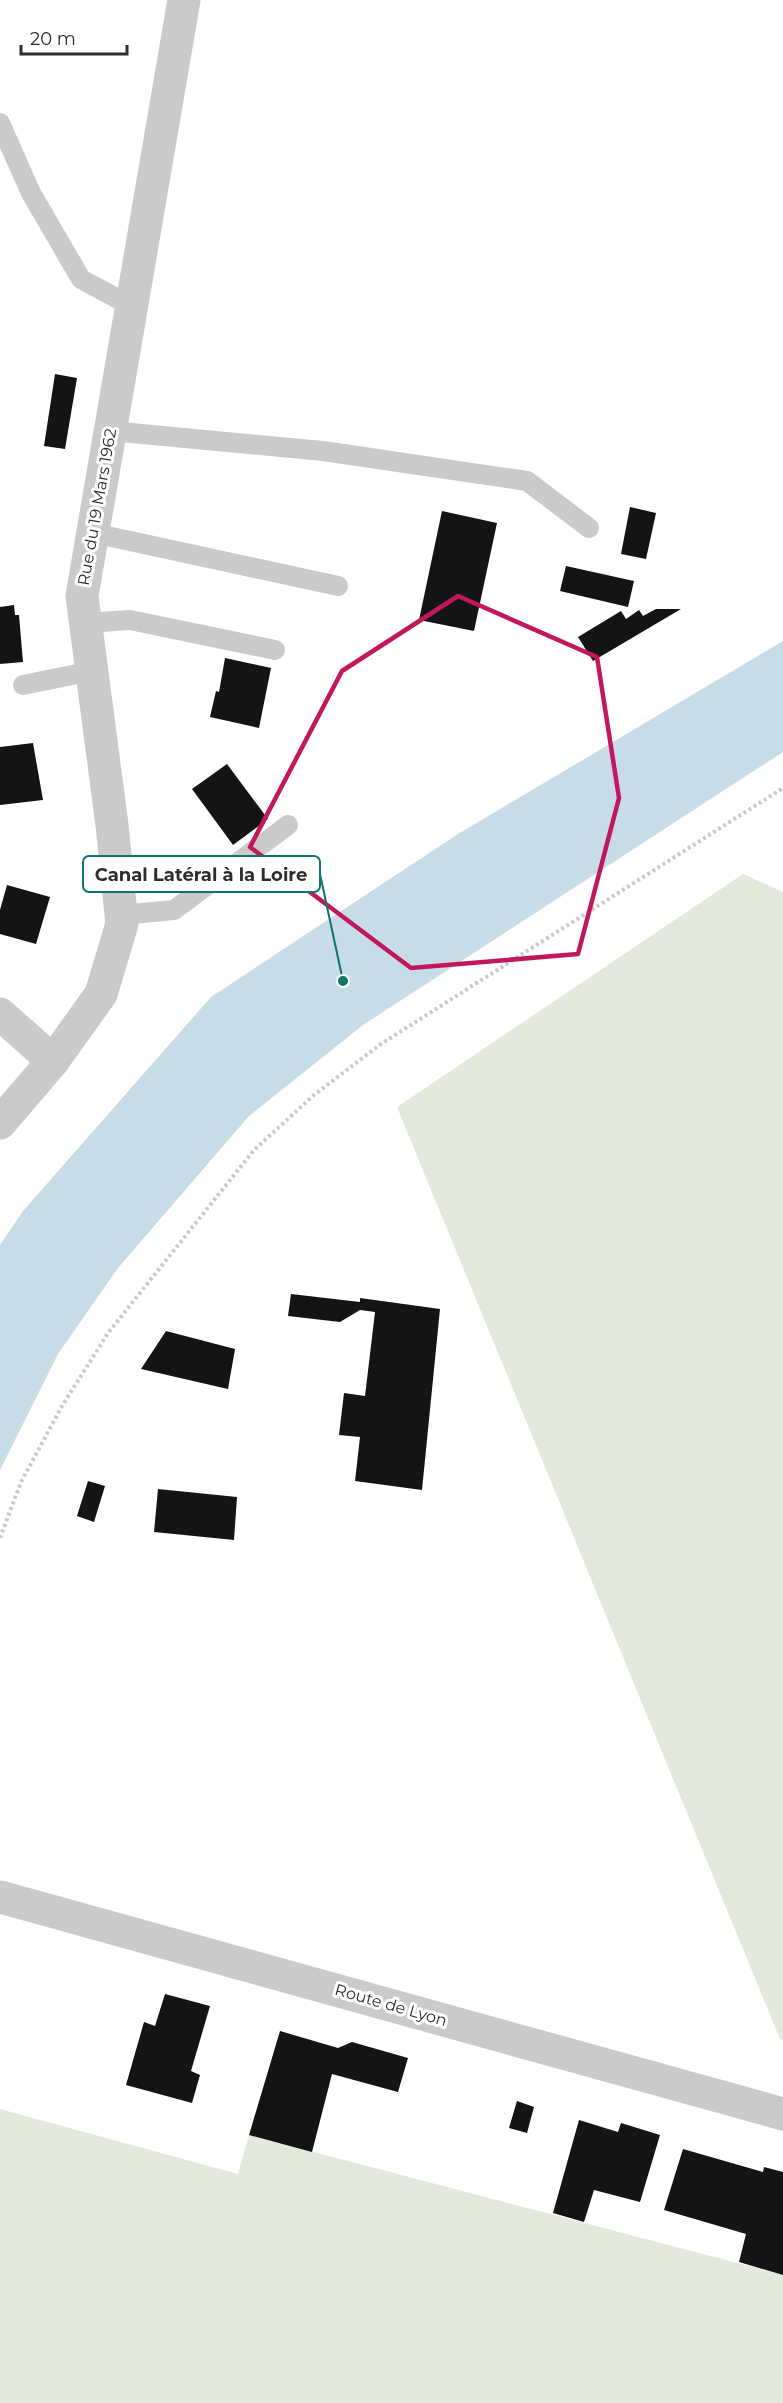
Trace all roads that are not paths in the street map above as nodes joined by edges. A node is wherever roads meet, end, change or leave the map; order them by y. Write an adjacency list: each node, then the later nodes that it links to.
1 (184, 0): 3 (street, Rue du 19 Mars 1962)
2 (0, 123): 3 (lane)
3 (131, 306): 4 (street, Rue du 19 Mars 1962)
4 (110, 431): 5 (lane); 6 (street, Rue du 19 Mars 1962)
5 (589, 528)
6 (93, 533): 7 (lane); 8 (street, Rue du 19 Mars 1962)
7 (338, 586)
8 (86, 623): 9 (lane); 10 (street, Rue du 19 Mars 1962)
9 (275, 650)
10 (92, 671): 11 (lane); 13 (street, Rue du 19 Mars 1962)
11 (23, 685)
12 (288, 825): 13 (lane)
13 (121, 915): 15 (street, Rue du 19 Mars 1962)
14 (0, 1014): 15 (street)
15 (53, 1061): 16 (street, Rue du 19 Mars 1962)
16 (0, 1123)
17 (0, 1897): 18 (street, Route de Lyon)
18 (783, 2114)

